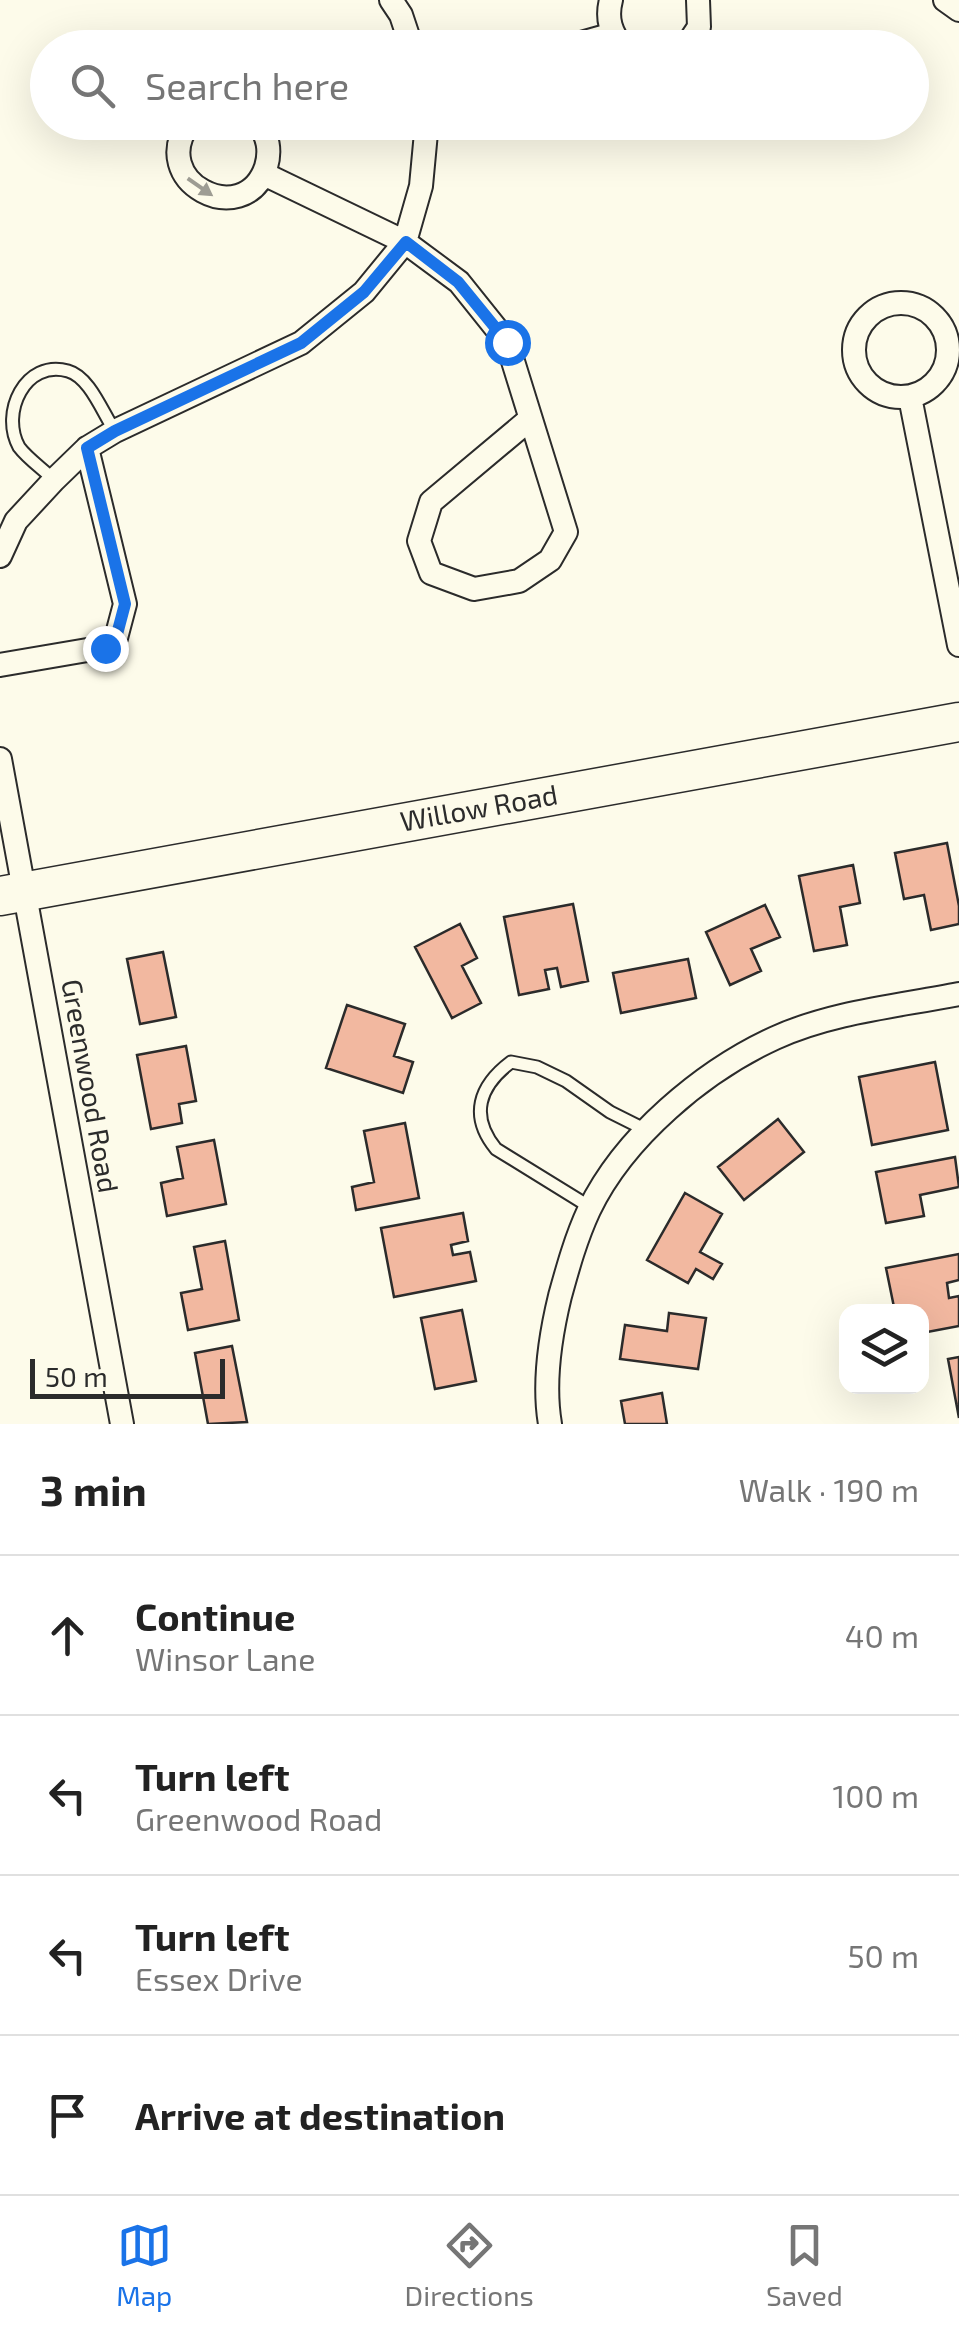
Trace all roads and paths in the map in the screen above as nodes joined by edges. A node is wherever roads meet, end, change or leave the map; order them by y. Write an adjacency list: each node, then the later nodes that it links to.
1 (392, 0): 6 (street)
2 (612, 0): 7 (street)
3 (698, 0): 8 (street)
4 (945, 0): 5 (street)
5 (959, 10)
6 (407, 30)
7 (614, 30)
8 (697, 30)
9 (180, 140): 12 (street, one-way to 12)
10 (266, 140): 12 (street)
11 (425, 140): 13 (street)
12 (264, 174): 13 (street)
13 (406, 242): 15 (street); 16 (street)
14 (910, 397): 14 (street); 20 (street)
15 (530, 419): 15 (street)
16 (115, 431): 17 (street); 18 (lane)
17 (87, 448): 18 (street); 21 (street)
18 (54, 480): 19 (street)
19 (0, 556)
20 (959, 646)
21 (0, 665)
22 (959, 722): 24 (main road, Willow Road)
23 (0, 759): 24 (street, Greenwood Road)
24 (12, 894): 28 (street, Greenwood Road)
25 (959, 994): 26 (street)
26 (646, 1130): 27 (street); 27 (lane)
27 (590, 1207): 29 (street)
28 (122, 1424)
29 (550, 1424)

